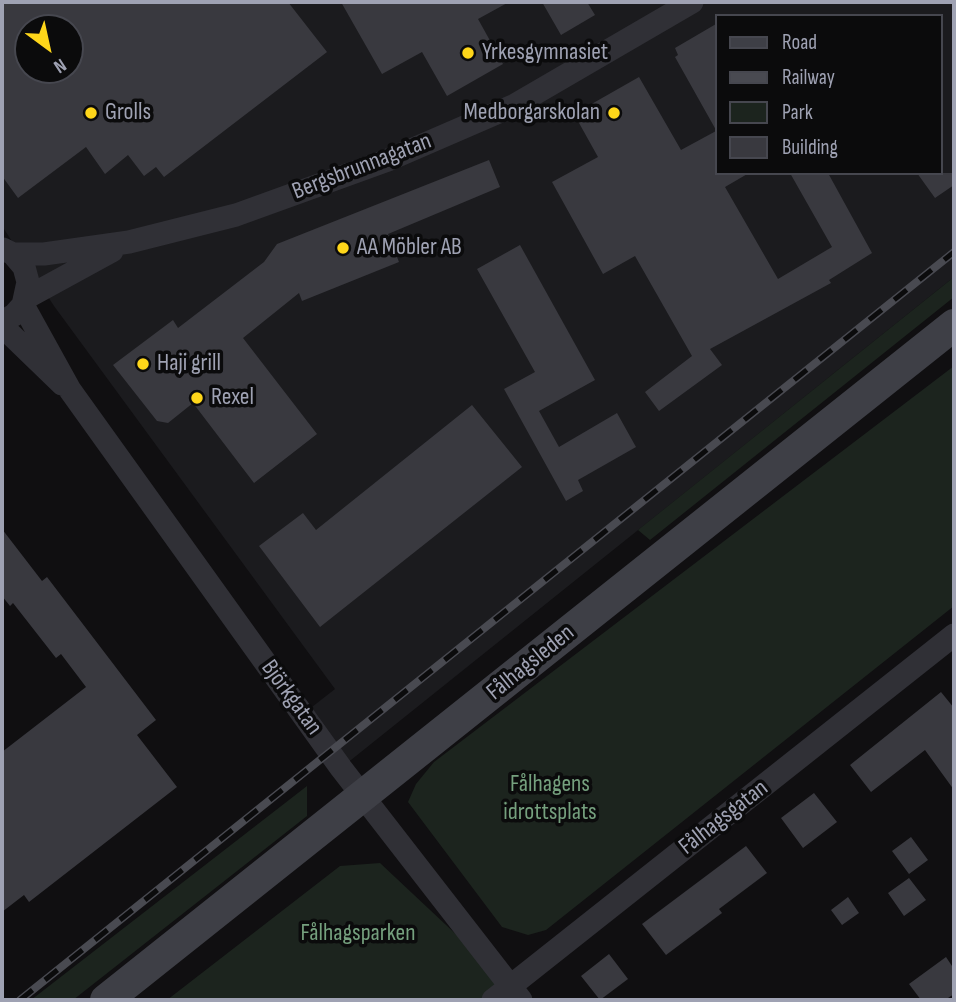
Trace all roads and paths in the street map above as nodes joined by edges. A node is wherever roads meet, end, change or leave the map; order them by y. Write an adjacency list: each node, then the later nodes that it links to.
1 (692, 2): 2 (street, Bergsbrunnagatan)
2 (129, 242): 3 (street, Bergsbrunnagatan); 4 (street, Bergsbrunnagatan)
3 (7, 251): 4 (street)
4 (24, 301): 5 (street, Bergsbrunnagatan); 7 (street, Björkgatan)
5 (2, 324): 7 (street, Björkgatan)
6 (954, 325): 9 (main road, Fålhagsleden)
7 (70, 390): 9 (street, Björkgatan)
8 (954, 635): 10 (street, Fålhagsgatan)
9 (364, 797): 10 (street, Björkgatan); 11 (main road, Fålhagsleden)
10 (516, 993): 12 (street, Fålhagsgatan)
11 (106, 1000)
12 (493, 1000)

